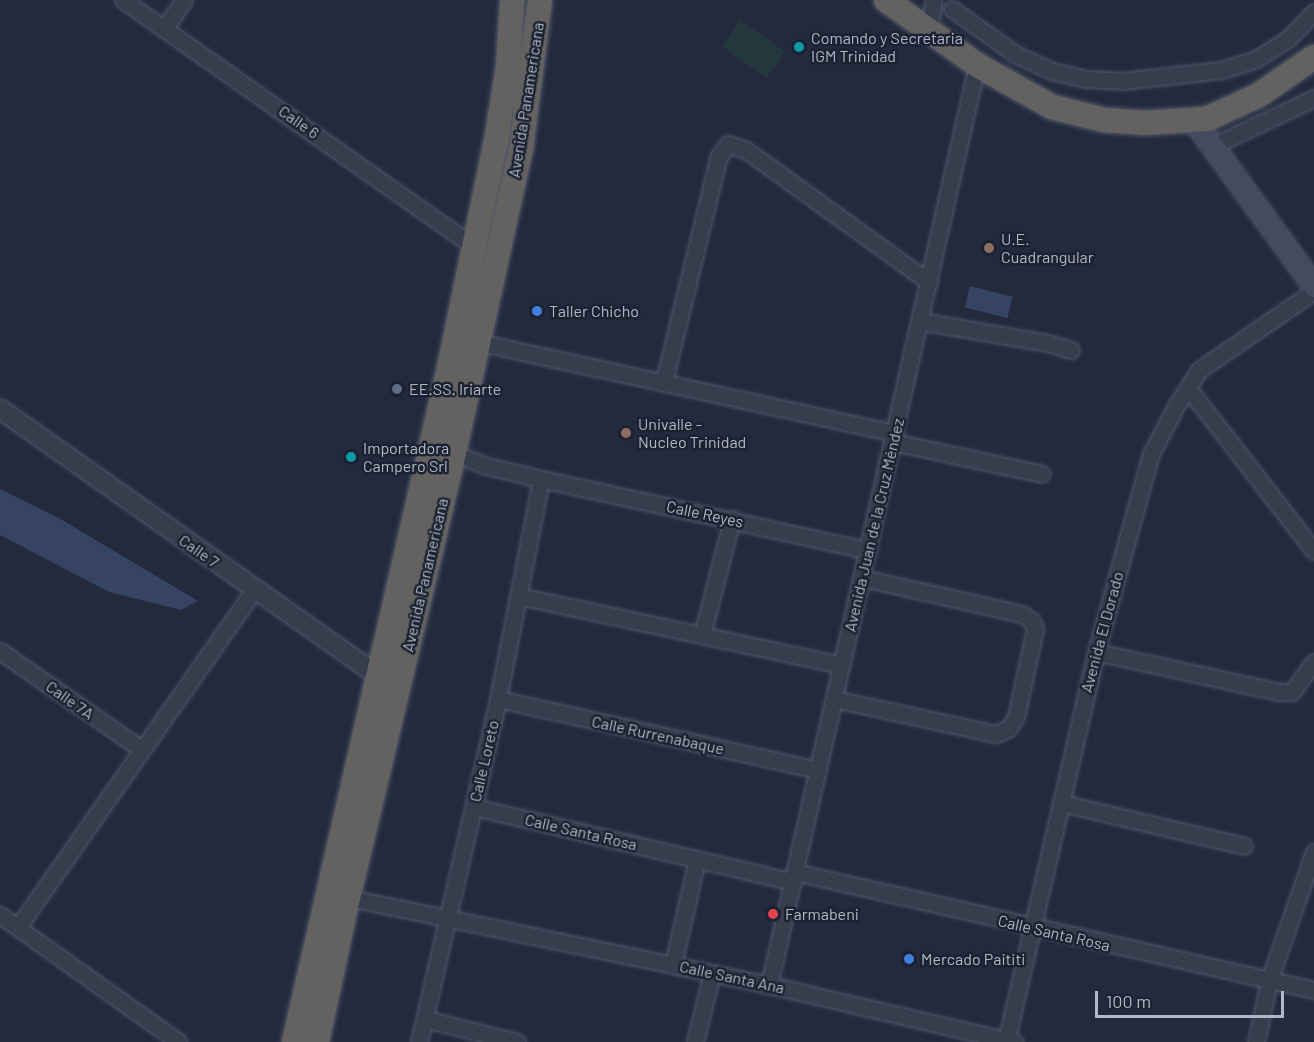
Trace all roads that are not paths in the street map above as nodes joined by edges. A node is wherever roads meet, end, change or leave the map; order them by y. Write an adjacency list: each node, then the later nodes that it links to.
1 (123, 0): 9 (street, Calle 6)
2 (184, 0): 9 (street)
3 (512, 0): 16 (highway, Avenida Panamericana)
4 (540, 0): 22 (highway, Avenida Panamericana)
5 (886, 0): 10 (highway)
6 (935, 2): 7 (street); 10 (street)
7 (956, 5): 8 (street)
8 (1314, 12)
9 (165, 28): 16 (street, Calle 6)
10 (929, 30): 12 (highway)
11 (1314, 57): 14 (highway)
12 (977, 65): 14 (highway); 18 (street, Avenida Juan de la Cruz Méndez)
13 (1314, 98): 15 (street)
14 (1200, 120): 15 (main road); 19 (main road)
15 (1223, 141): 17 (main road)
16 (474, 247): 42 (highway, Avenida Panamericana)
17 (1314, 264)
18 (929, 282): 21 (street, Avenida Juan de la Cruz Méndez); 24 (street)
19 (1314, 286)
20 (1314, 291): 25 (street, Avenida El Dorado)
21 (920, 321): 23 (street); 27 (street, Avenida Juan de la Cruz Méndez)
22 (477, 342): 24 (street); 28 (highway, Avenida Panamericana)
23 (1071, 350)
24 (664, 381): 27 (street)
25 (1188, 388): 33 (street); 38 (street, Avenida El Dorado)
26 (0, 409): 35 (street, Calle 7)
27 (894, 438): 29 (street); 32 (street, Avenida Juan de la Cruz Méndez)
28 (454, 453): 30 (street, Calle Reyes); 43 (highway, Avenida Panamericana)
29 (1042, 474)
30 (542, 479): 31 (street, Calle Reyes); 36 (street, Calle Loreto)
31 (732, 519): 32 (street, Calle Reyes); 37 (street)
32 (868, 550): 34 (street, Avenida Juan de la Cruz Méndez)
33 (1314, 551)
34 (862, 578): 41 (street, Avenida Juan de la Cruz Méndez); 45 (street)
35 (254, 590): 42 (street, Calle 7); 46 (street)
36 (519, 596): 37 (street); 44 (street, Calle Loreto)
37 (702, 635): 41 (street)
38 (1096, 652): 40 (street); 48 (street, Avenida El Dorado)
39 (2, 658): 46 (street, Calle 7A)
40 (1314, 662)
41 (842, 665): 45 (street, Avenida Juan de la Cruz Méndez)
42 (378, 676): 43 (street, Calle 7); 54 (highway, Avenida Panamericana)
43 (399, 690): 54 (highway, Avenida Panamericana)
44 (498, 699): 47 (street, Calle Rurrenabaque); 49 (street, Calle Loreto)
45 (834, 699): 47 (street, Avenida Juan de la Cruz Méndez)
46 (141, 749): 57 (street)
47 (818, 770): 53 (street, Avenida Juan de la Cruz Méndez)
48 (1061, 803): 50 (street); 58 (street, Avenida El Dorado)
49 (474, 807): 52 (street, Calle Santa Rosa); 56 (street, Calle Loreto)
50 (1244, 846)
51 (1314, 852): 61 (street)
52 (697, 859): 53 (street, Calle Santa Rosa); 59 (street)
53 (794, 877): 58 (street, Calle Santa Rosa); 62 (street, Avenida Juan de la Cruz Méndez)
54 (338, 896): 56 (street, Calle Santa Ana); 67 (highway, Avenida Panamericana); 68 (highway, Avenida Panamericana)
55 (0, 915): 57 (street)
56 (449, 918): 59 (street, Calle Santa Ana); 64 (street, Calle Loreto)
57 (18, 927): 66 (street)
58 (1032, 928): 61 (street, Calle Santa Rosa); 65 (street, Avenida El Dorado)
59 (673, 965): 60 (street, Calle Santa Ana)
60 (712, 973): 62 (street, Calle Santa Ana); 71 (street)
61 (1269, 981): 63 (street, Calle Santa Rosa); 72 (street)
62 (770, 985): 65 (street, Calle Santa Ana)
63 (1314, 990)
64 (425, 1019): 69 (street, Calle Loreto); 70 (street)
65 (1009, 1041)
66 (179, 1042)
67 (294, 1042)
68 (317, 1042)
69 (419, 1042)
70 (517, 1042)
71 (695, 1042)
72 (1256, 1042)

